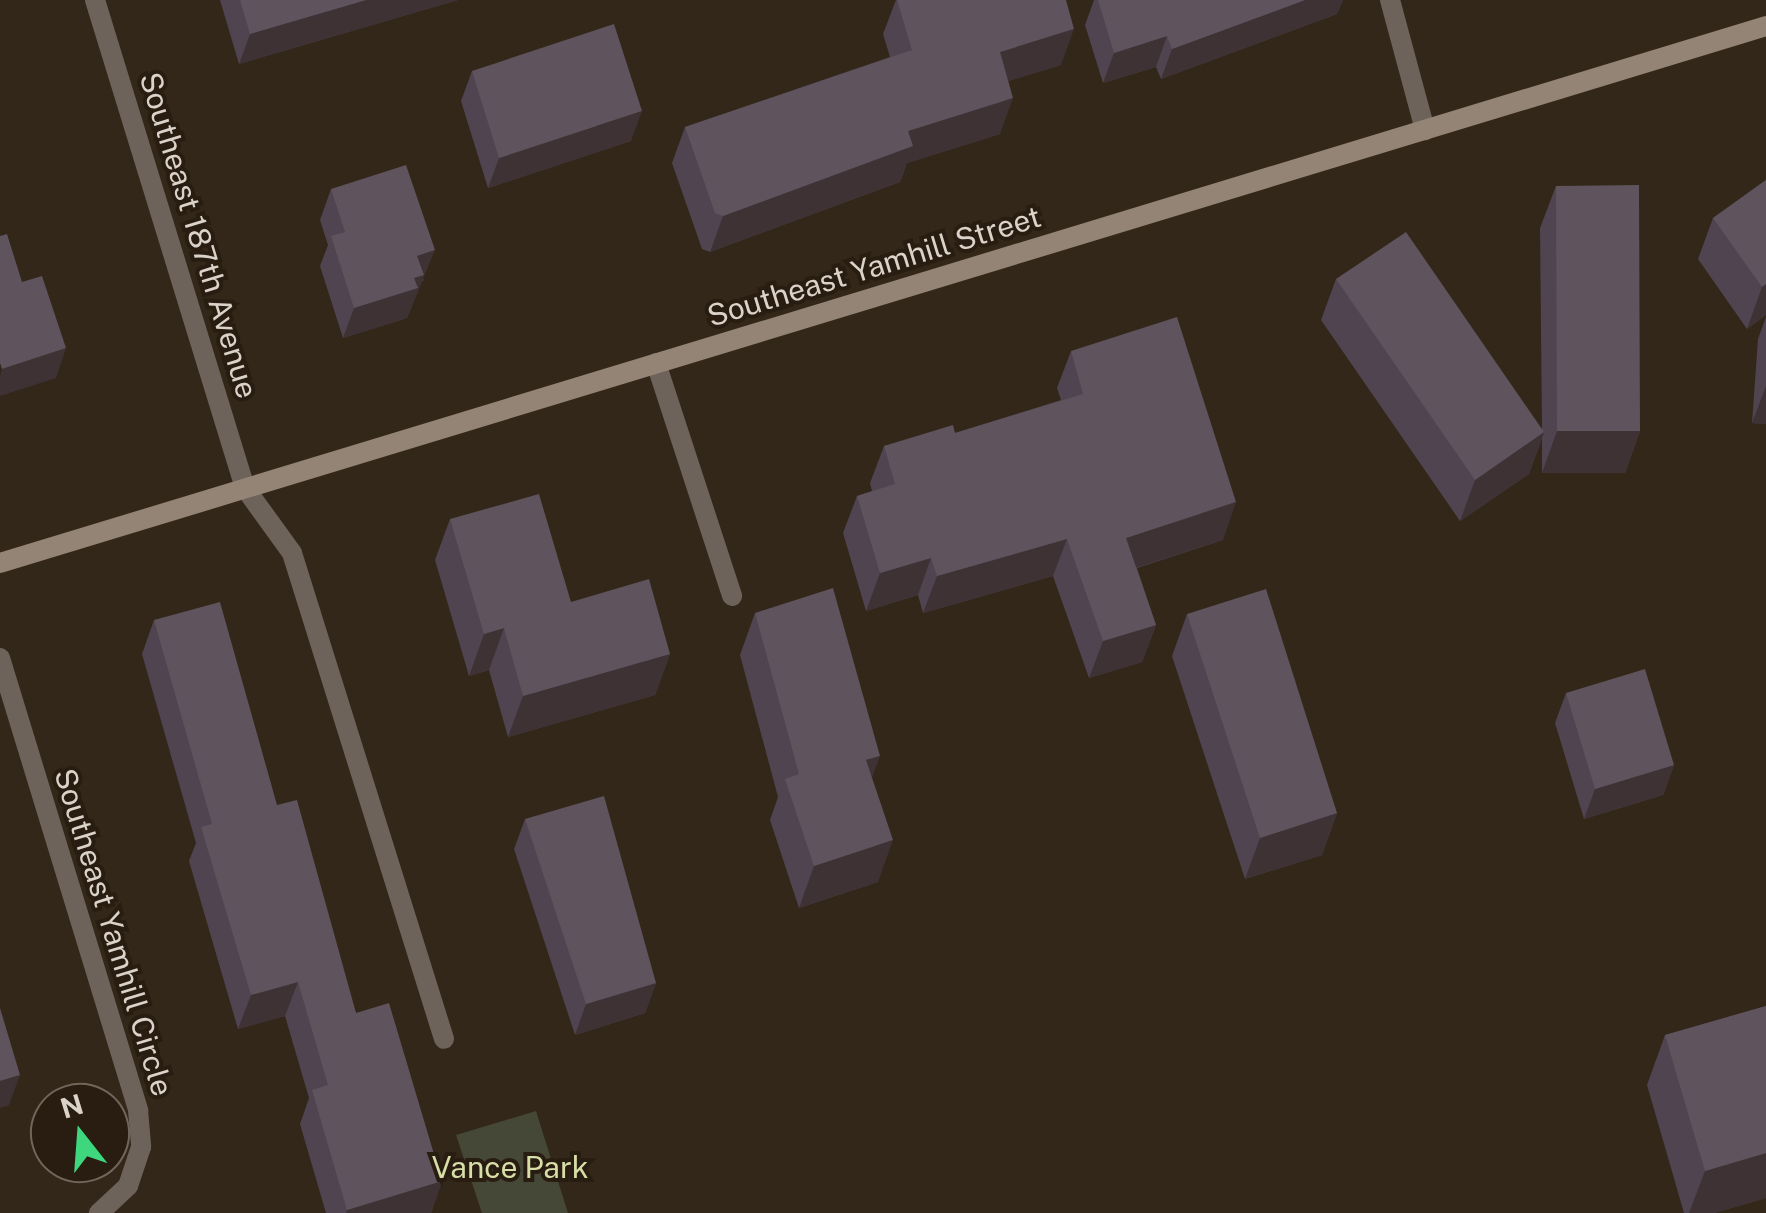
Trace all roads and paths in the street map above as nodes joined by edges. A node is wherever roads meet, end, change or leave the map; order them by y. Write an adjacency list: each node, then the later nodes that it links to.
1 (95, 0): 6 (street, Southeast 187th Avenue)
2 (1390, 0): 4 (street)
3 (1766, 26): 4 (street, Southeast Yamhill Street)
4 (1425, 130): 5 (street, Southeast Yamhill Street)
5 (656, 364): 6 (street, Southeast Yamhill Street); 8 (street)
6 (244, 488): 7 (street, Southeast Yamhill Street); 10 (street, Southeast 187th Avenue)
7 (0, 563)
8 (732, 596)
9 (0, 658): 11 (street, Southeast Yamhill Circle)
10 (444, 1040)
11 (99, 1213)

